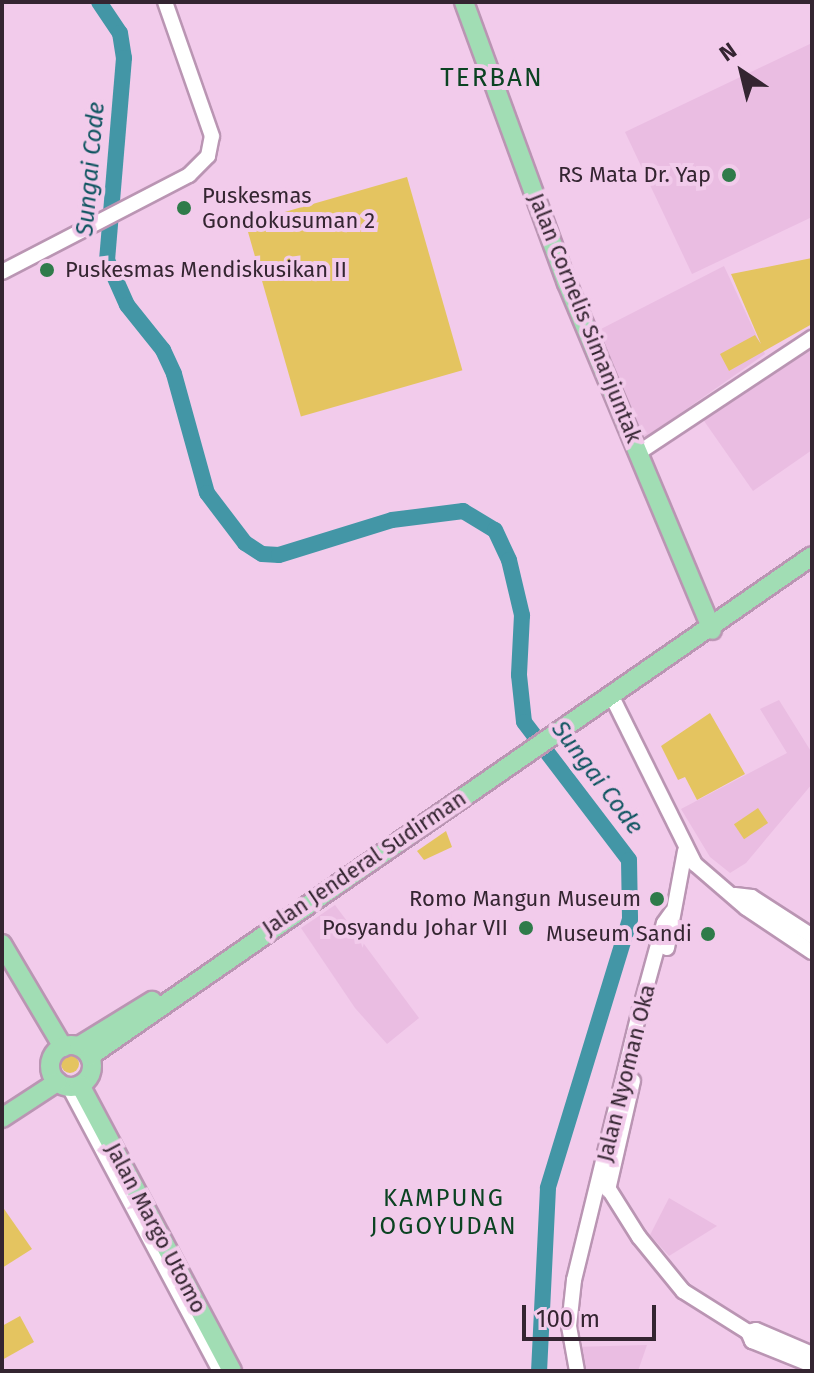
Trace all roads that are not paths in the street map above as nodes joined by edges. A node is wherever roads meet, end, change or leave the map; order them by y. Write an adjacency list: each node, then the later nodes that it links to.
1 (165, 2): 3 (street)
2 (464, 2): 5 (main road, Jalan Cornelis Simanjuntak)
3 (2, 272)
4 (812, 338): 5 (street)
5 (638, 453): 7 (main road, Jalan Cornelis Simanjuntak)
6 (812, 556): 8 (main road, Jalan Jenderal Sudirman)
7 (693, 583): 8 (main road); 9 (main road, Jalan Cornelis Simanjuntak)
8 (754, 596): 9 (main road, Jalan Jenderal Sudirman)
9 (706, 629): 10 (main road, Jalan Jenderal Sudirman); 11 (main road, Jalan Jenderal Sudirman)
10 (613, 699): 11 (main road, Jalan Jenderal Sudirman); 12 (street)
11 (590, 710): 17 (main road, Jalan Jenderal Sudirman)
12 (685, 851): 13 (street); 21 (street, Jalan Nyoman Oka)
13 (735, 895): 14 (street); 16 (street)
14 (812, 936)
15 (3, 946): 17 (main road)
16 (812, 952)
17 (72, 1050): 18 (main road); 18 (main road)
18 (64, 1081): 19 (main road); 20 (main road); 25 (main road, Jalan Margo Utomo)
19 (2, 1104)
20 (2, 1118)
21 (617, 1123): 22 (street, Jalan Nyoman Oka); 23 (street, Jalan Nyoman Oka)
22 (602, 1171): 23 (street, Jalan Nyoman Oka); 30 (street)
23 (608, 1190): 24 (street, Jalan Nyoman Oka)
24 (748, 1332): 26 (street, Jalan Nyoman Oka); 27 (street, Jalan Nyoman Oka)
25 (207, 1336): 28 (street, Jalan Margo Utomo); 29 (main road, Jalan Margo Utomo)
26 (812, 1354)
27 (812, 1365)
28 (220, 1371)
29 (232, 1371)
30 (577, 1371)

